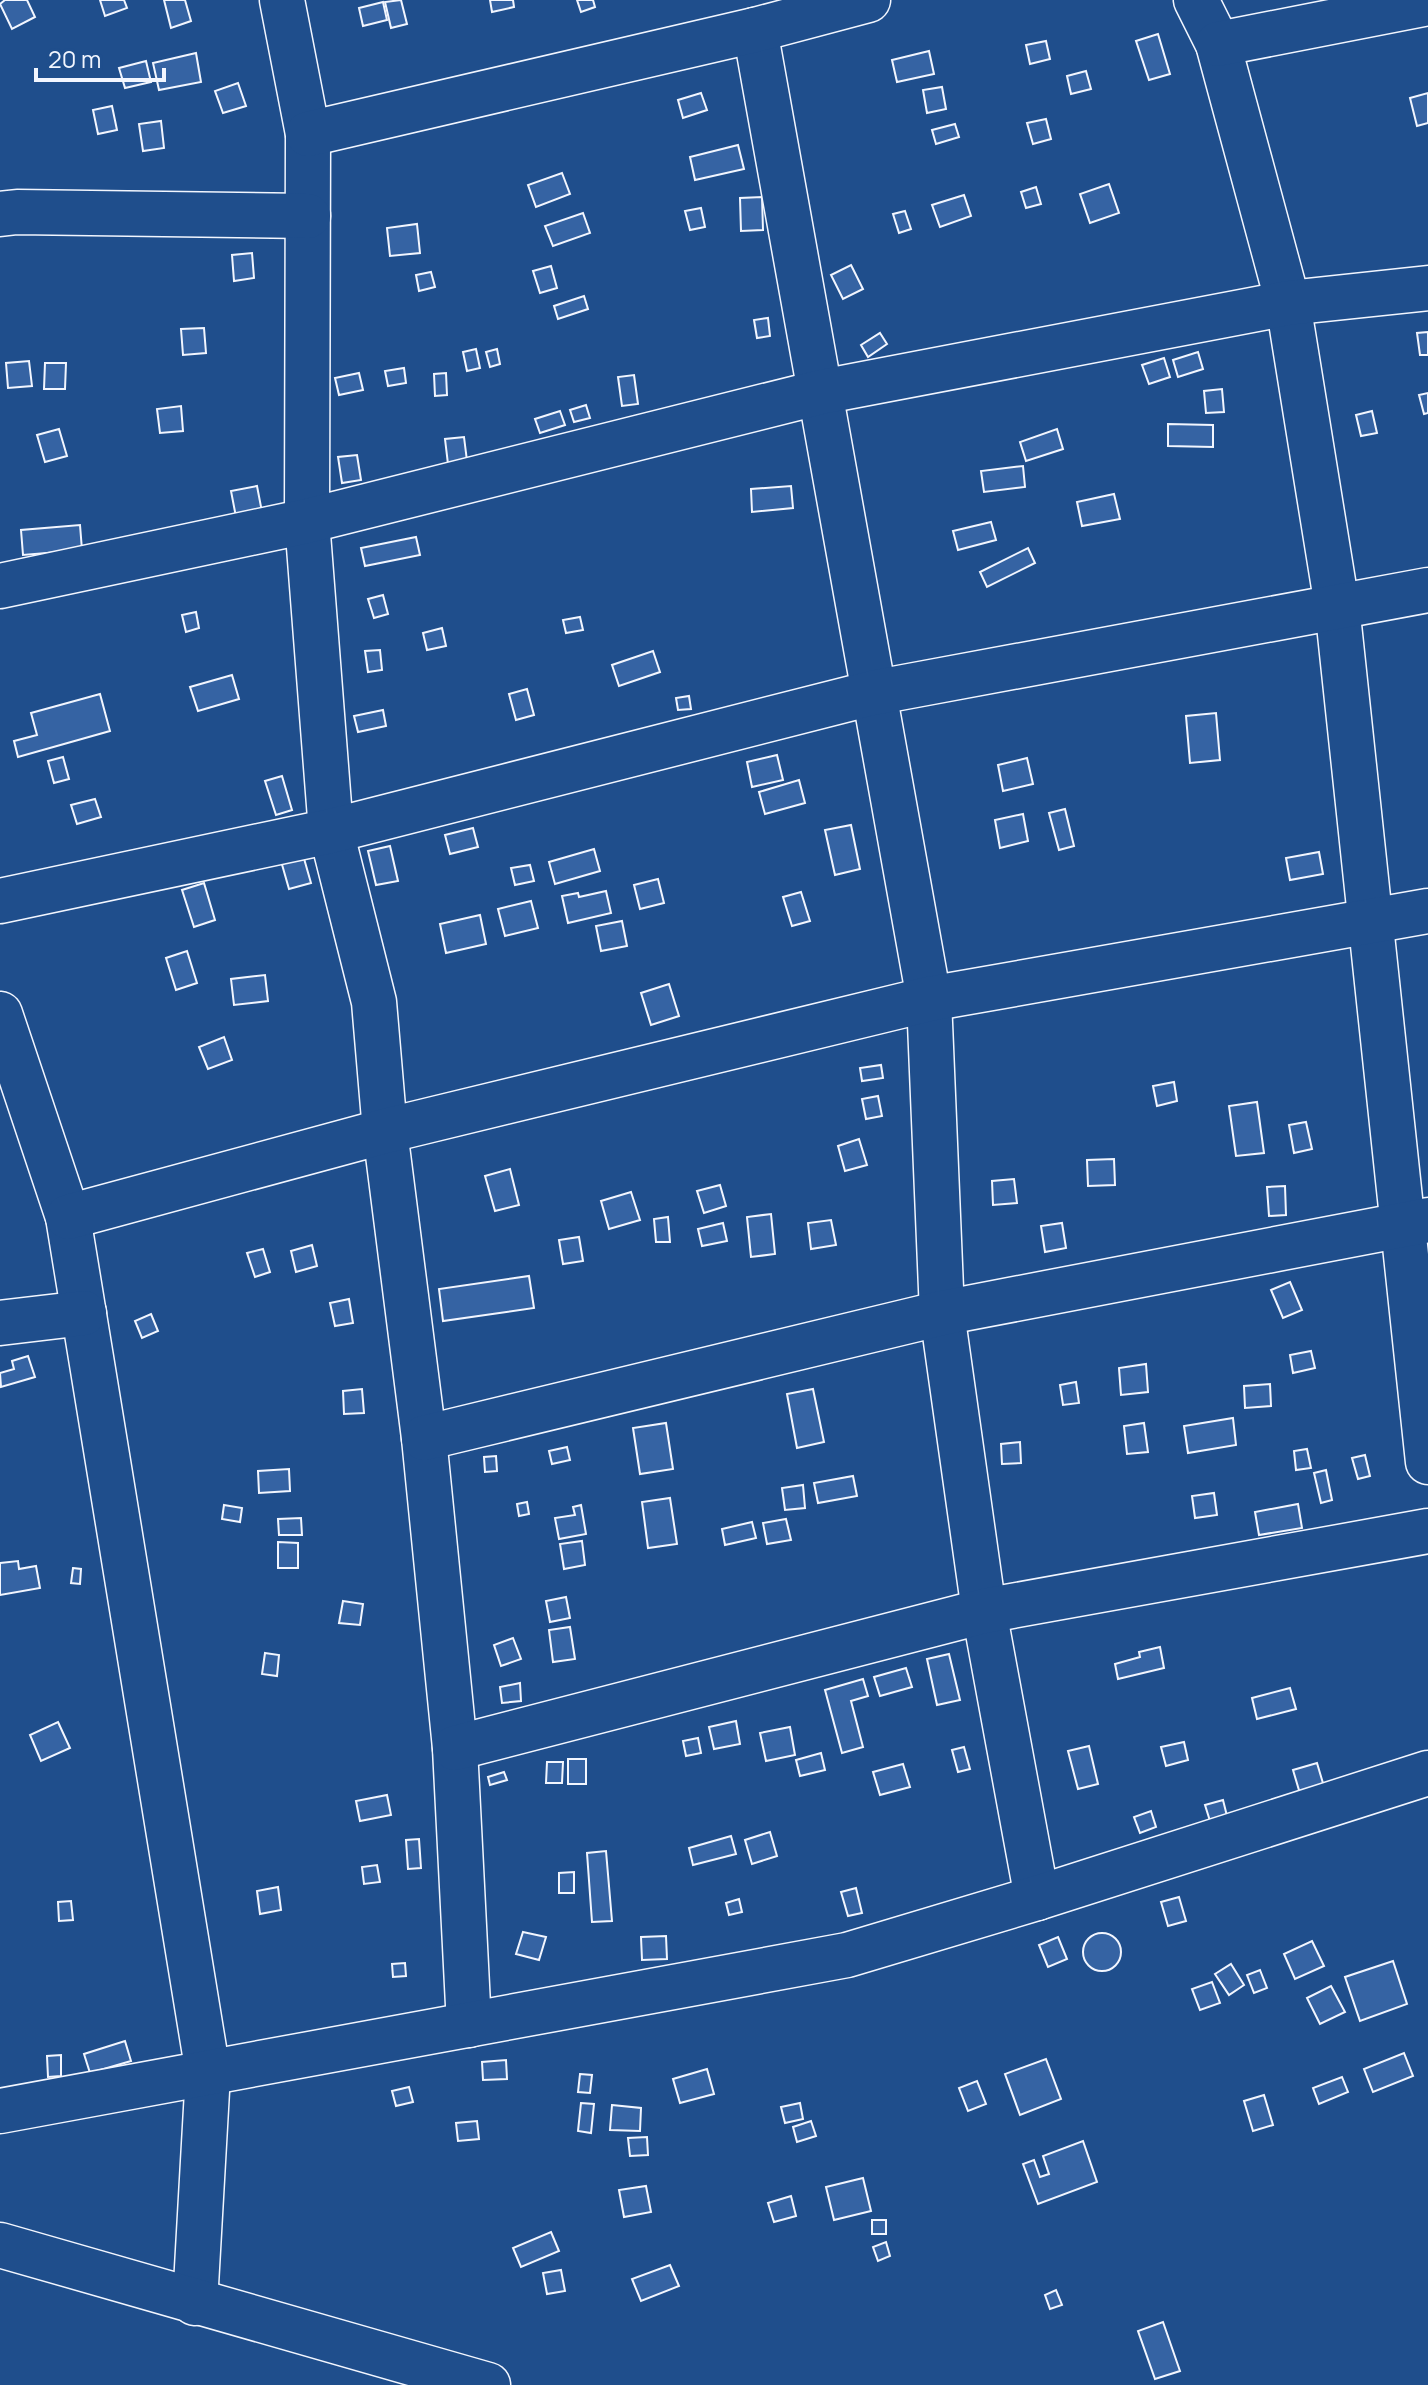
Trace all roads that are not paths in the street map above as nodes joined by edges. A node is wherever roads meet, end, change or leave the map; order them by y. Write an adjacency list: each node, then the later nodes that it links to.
1 (282, 0): 7 (street)
2 (868, 0): 5 (street)
3 (1196, 0): 6 (street)
4 (1428, 3): 6 (street)
5 (755, 30): 7 (street); 12 (street)
6 (1218, 44): 11 (street)
7 (308, 134): 9 (street)
8 (0, 214): 9 (street)
9 (308, 216): 13 (street)
10 (1428, 288): 11 (street)
11 (1288, 303): 12 (street); 16 (street)
12 (821, 392): 13 (street); 17 (street)
13 (307, 521): 14 (street); 18 (street)
14 (0, 586)
15 (1428, 590): 16 (street)
16 (1337, 606): 17 (street); 21 (street)
17 (872, 693): 18 (street); 22 (street)
18 (331, 831): 19 (street); 24 (street)
19 (0, 901)
20 (1428, 911): 21 (street)
21 (1371, 920): 22 (street); 26 (street)
22 (929, 999): 24 (street); 28 (street)
23 (2, 1024): 25 (street)
24 (385, 1131): 25 (street); 30 (street)
25 (68, 1217): 27 (street)
26 (1415, 1222): 28 (street); 31 (street)
27 (84, 1313): 29 (street); 38 (street)
28 (942, 1313): 30 (street); 33 (street)
29 (0, 1323)
30 (424, 1438): 34 (street)
31 (1428, 1462)
32 (1428, 1531): 33 (street)
33 (984, 1611): 34 (street); 36 (street)
34 (455, 1748): 37 (street)
35 (1428, 1773): 36 (street)
36 (1037, 1898): 37 (street)
37 (469, 2025): 38 (street)
38 (208, 2073): 39 (street); 41 (street)
39 (0, 2111)
40 (0, 2245): 41 (street)
41 (195, 2303): 42 (street)
42 (488, 2385)

